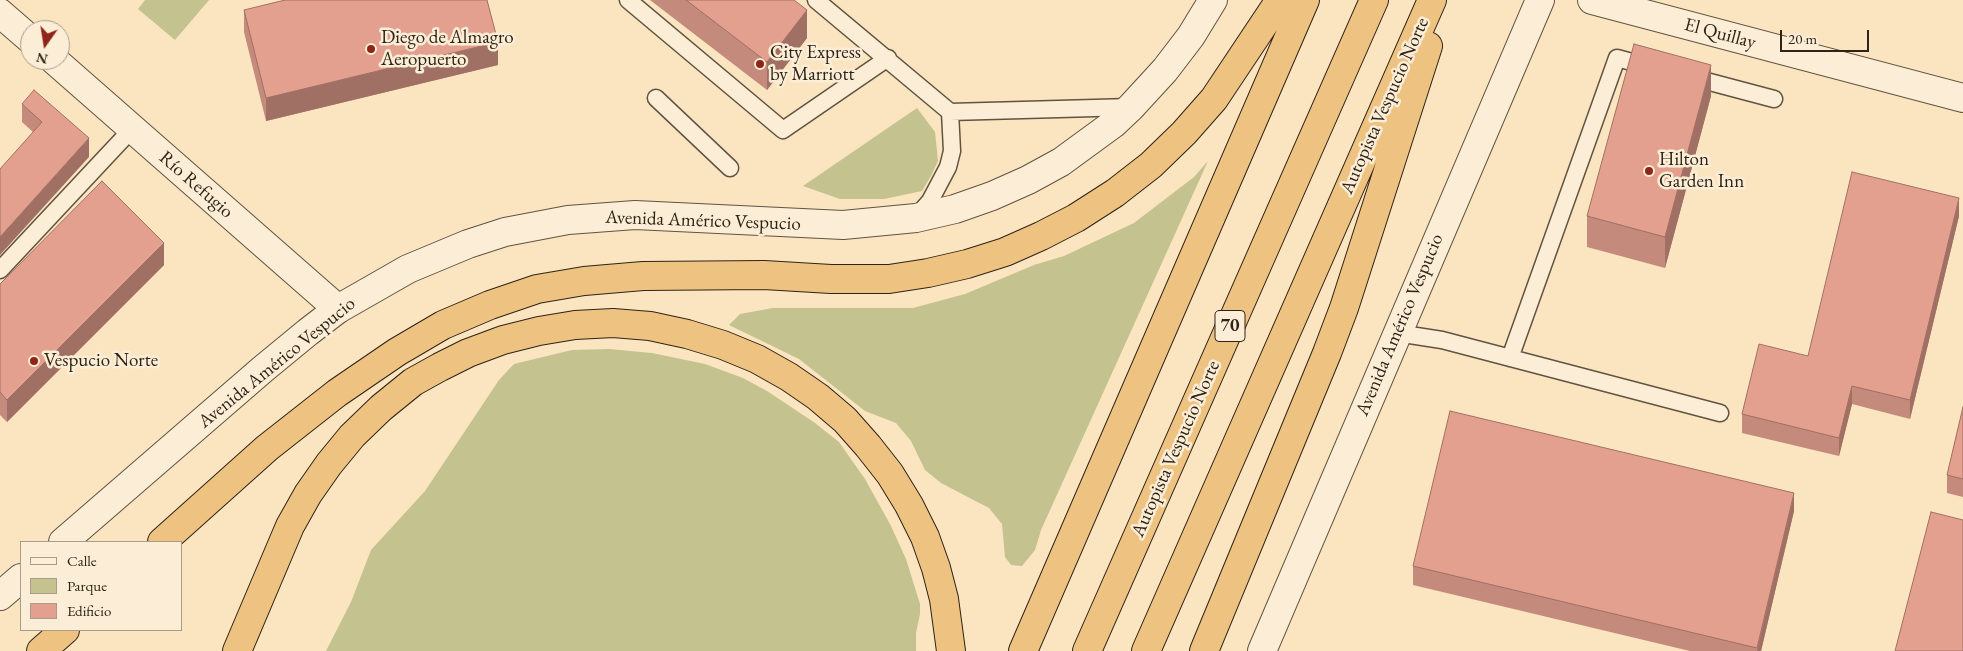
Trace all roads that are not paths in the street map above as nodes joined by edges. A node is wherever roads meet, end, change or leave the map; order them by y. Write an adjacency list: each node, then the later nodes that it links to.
1 (628, 0): 13 (lane)
2 (816, 0): 13 (lane)
3 (1213, 0): 18 (street, Avenida Américo Vespucio)
4 (1280, 0): 29 (highway)
5 (1305, 0): 37 (highway)
6 (1374, 0): 38 (highway, Autopista Vespucio Norte / 70)
7 (1432, 0): 39 (highway, Autopista Vespucio Norte)
8 (1443, 0): 33 (highway)
9 (1540, 0): 25 (street, Avenida Américo Vespucio)
10 (1592, 0): 16 (street, El Quillay)
11 (0, 13): 12 (street)
12 (20, 30)
13 (888, 58): 19 (lane)
14 (65, 70): 20 (street, Río Refugio)
15 (656, 98): 21 (lane)
16 (1963, 98)
17 (1774, 99): 26 (lane)
18 (1132, 107): 19 (lane); 22 (street, Avenida Américo Vespucio)
19 (950, 112): 22 (lane)
20 (132, 129): 23 (lane); 24 (street, Río Refugio)
21 (730, 168)
22 (916, 218): 24 (street, Avenida Américo Vespucio)
23 (0, 270)
24 (338, 309): 28 (street, Avenida Américo Vespucio)
25 (1397, 332): 26 (lane); 40 (street, Avenida Américo Vespucio)
26 (1510, 358): 27 (lane)
27 (1720, 412)
28 (64, 541)
29 (163, 541)
30 (20, 579): 31 (street)
31 (0, 596)
32 (64, 631): 34 (highway)
33 (1208, 643)
34 (41, 651)
35 (237, 651): 36 (highway)
36 (951, 651)
37 (1023, 651)
38 (1087, 651)
39 (1146, 651)
40 (1262, 651)

